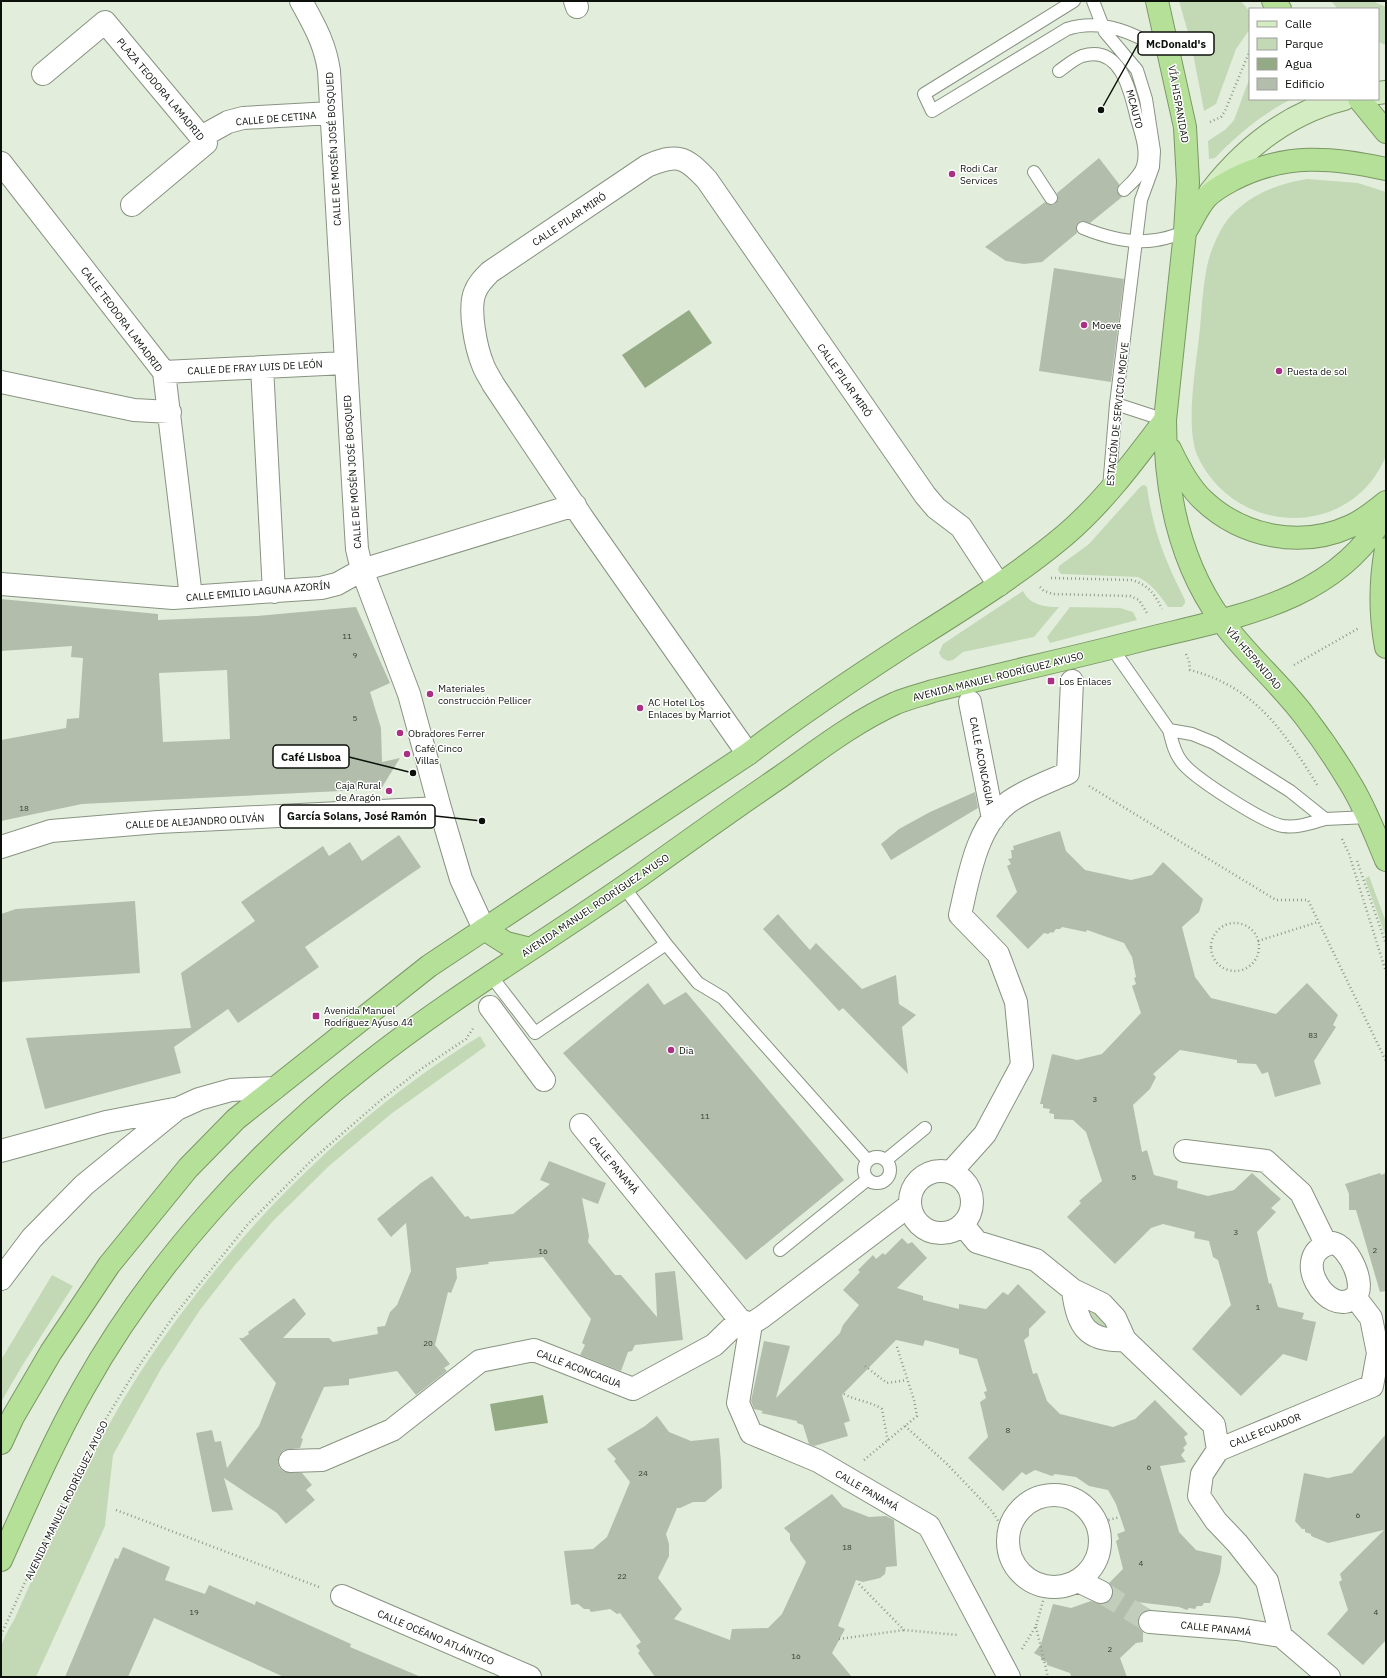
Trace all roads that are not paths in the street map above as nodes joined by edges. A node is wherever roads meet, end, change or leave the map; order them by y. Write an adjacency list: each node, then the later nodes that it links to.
1 (300, 1): 11 (street, CALLE DE MOSÉN JOSÉ BOSQUED)
2 (1074, 1): 5 (lane)
3 (1092, 1): 5 (lane, ESTACIÓN DE SERVICIO MOEVE)
4 (1157, 1): 6 (highway, VÍA HISPANIDAD)
5 (1101, 24): 6 (lane); 23 (lane, ESTACIÓN DE SERVICIO MOEVE)
6 (1169, 54): 22 (highway, VÍA HISPANIDAD)
7 (1059, 71): 17 (lane, MCAUTO)
8 (43, 74): 13 (street, PLAZA TEODORA LAMADRID)
9 (1341, 100): 18 (main road)
10 (1360, 100): 12 (highway)
11 (332, 113): 13 (street, CALLE DE CETINA); 24 (street, CALLE DE MOSÉN JOSÉ BOSQUED)
12 (1386, 132)
13 (200, 136): 20 (street, PLAZA TEODORA LAMADRID)
14 (1, 163): 26 (street, CALLE TEODORA LAMADRID)
15 (1386, 169): 18 (highway, VÍA HISPANIDAD)
16 (1034, 172): 19 (lane)
17 (1124, 190)
18 (1206, 197): 22 (highway, VÍA HISPANIDAD)
19 (1051, 198)
20 (132, 205)
21 (1083, 228): 23 (lane)
22 (1185, 232): 23 (lane); 30 (highway, VÍA HISPANIDAD)
23 (1137, 241): 28 (lane, ESTACIÓN DE SERVICIO MOEVE)
24 (345, 363): 25 (street, CALLE DE FRAY LUIS DE LEÓN); 36 (street, CALLE DE MOSÉN JOSÉ BOSQUED)
25 (262, 367): 26 (street, CALLE DE FRAY LUIS DE LEÓN); 39 (street)
26 (164, 372): 29 (street, CALLE TEODORA LAMADRID)
27 (1, 382): 29 (street)
28 (1116, 404): 30 (lane); 31 (lane, ESTACIÓN DE SERVICIO MOEVE)
29 (170, 412): 40 (street, CALLE TEODORA LAMADRID)
30 (1165, 429): 31 (highway); 32 (highway); 41 (highway, VÍA HISPANIDAD)
31 (1109, 491): 38 (highway)
32 (1386, 502)
33 (575, 505): 36 (street, CALLE EMILIO LAGUNA AZORÍN); 38 (street, CALLE PILAR MIRÓ); 47 (street, CALLE PILAR MIRÓ)
34 (1386, 512): 41 (highway, AVENIDA MANUEL RODRÍGUEZ AYUSO)
35 (1386, 550): 42 (highway)
36 (362, 570): 39 (street, CALLE EMILIO LAGUNA AZORÍN); 48 (street, CALLE DE MOSÉN JOSÉ BOSQUED)
37 (1, 584): 40 (street, CALLE EMILIO LAGUNA AZORÍN)
38 (999, 585): 47 (highway)
39 (274, 592): 40 (street, CALLE EMILIO LAGUNA AZORÍN)
40 (191, 597)
41 (1221, 621): 43 (highway, AVENIDA MANUEL RODRÍGUEZ AYUSO); 49 (highway, VÍA HISPANIDAD)
42 (1386, 647)
43 (1112, 648): 46 (lane); 54 (highway, AVENIDA MANUEL RODRÍGUEZ AYUSO)
44 (1072, 681): 50 (street, CALLE ACONCAGUA)
45 (970, 702): 50 (street, CALLE ACONCAGUA)
46 (1169, 730): 51 (lane); 51 (lane)
47 (748, 754): 55 (highway)
48 (440, 808): 52 (street, CALLE DE ALEJANDRO OLIVÁN); 55 (street, CALLE DE MOSÉN JOSÉ BOSQUED)
49 (1368, 817): 51 (lane); 53 (highway, VÍA HISPANIDAD)
50 (993, 819): 69 (street, CALLE ACONCAGUA)
51 (1325, 819)
52 (1, 847)
53 (1386, 860)
54 (624, 887): 56 (lane); 57 (highway, AVENIDA MANUEL RODRÍGUEZ AYUSO)
55 (484, 930): 57 (highway); 61 (highway)
56 (666, 944): 58 (lane); 68 (lane)
57 (530, 949): 58 (highway, AVENIDA MANUEL RODRÍGUEZ AYUSO)
58 (491, 976): 83 (highway, AVENIDA MANUEL RODRÍGUEZ AYUSO)
59 (492, 1010): 60 (street)
60 (544, 1080)
61 (275, 1088): 62 (street); 80 (highway)
62 (177, 1109): 65 (street); 75 (street)
63 (581, 1125): 78 (street, CALLE PANAMÁ)
64 (925, 1128): 67 (lane)
65 (1, 1151)
66 (1185, 1151): 73 (street)
67 (886, 1160): 68 (lane); 70 (lane)
68 (868, 1161): 70 (lane)
69 (951, 1172): 71 (street); 72 (street)
70 (868, 1179): 74 (lane)
71 (910, 1205): 72 (street); 78 (street, CALLE ACONCAGUA)
72 (963, 1226): 76 (street)
73 (1326, 1244): 77 (street); 77 (street)
74 (780, 1250)
75 (1, 1279)
76 (1073, 1290): 79 (street); 79 (street)
77 (1354, 1297): 81 (street, CALLE ECUADOR)
78 (746, 1322): 82 (street, CALLE ACONCAGUA); 90 (street, CALLE PANAMÁ)
79 (1126, 1340): 81 (street)
80 (1, 1443)
81 (1218, 1450): 88 (street, CALLE ECUADOR)
82 (290, 1461)
83 (1, 1560)
84 (1078, 1581): 84 (street); 85 (street)
85 (1101, 1592)
86 (342, 1596): 89 (street, CALLE OCÉANO ATLÁNTICO)
87 (1150, 1622): 88 (street, CALLE PANAMÁ)
88 (1280, 1636): 91 (street)
89 (530, 1677)
90 (1009, 1677)
91 (1330, 1677)

